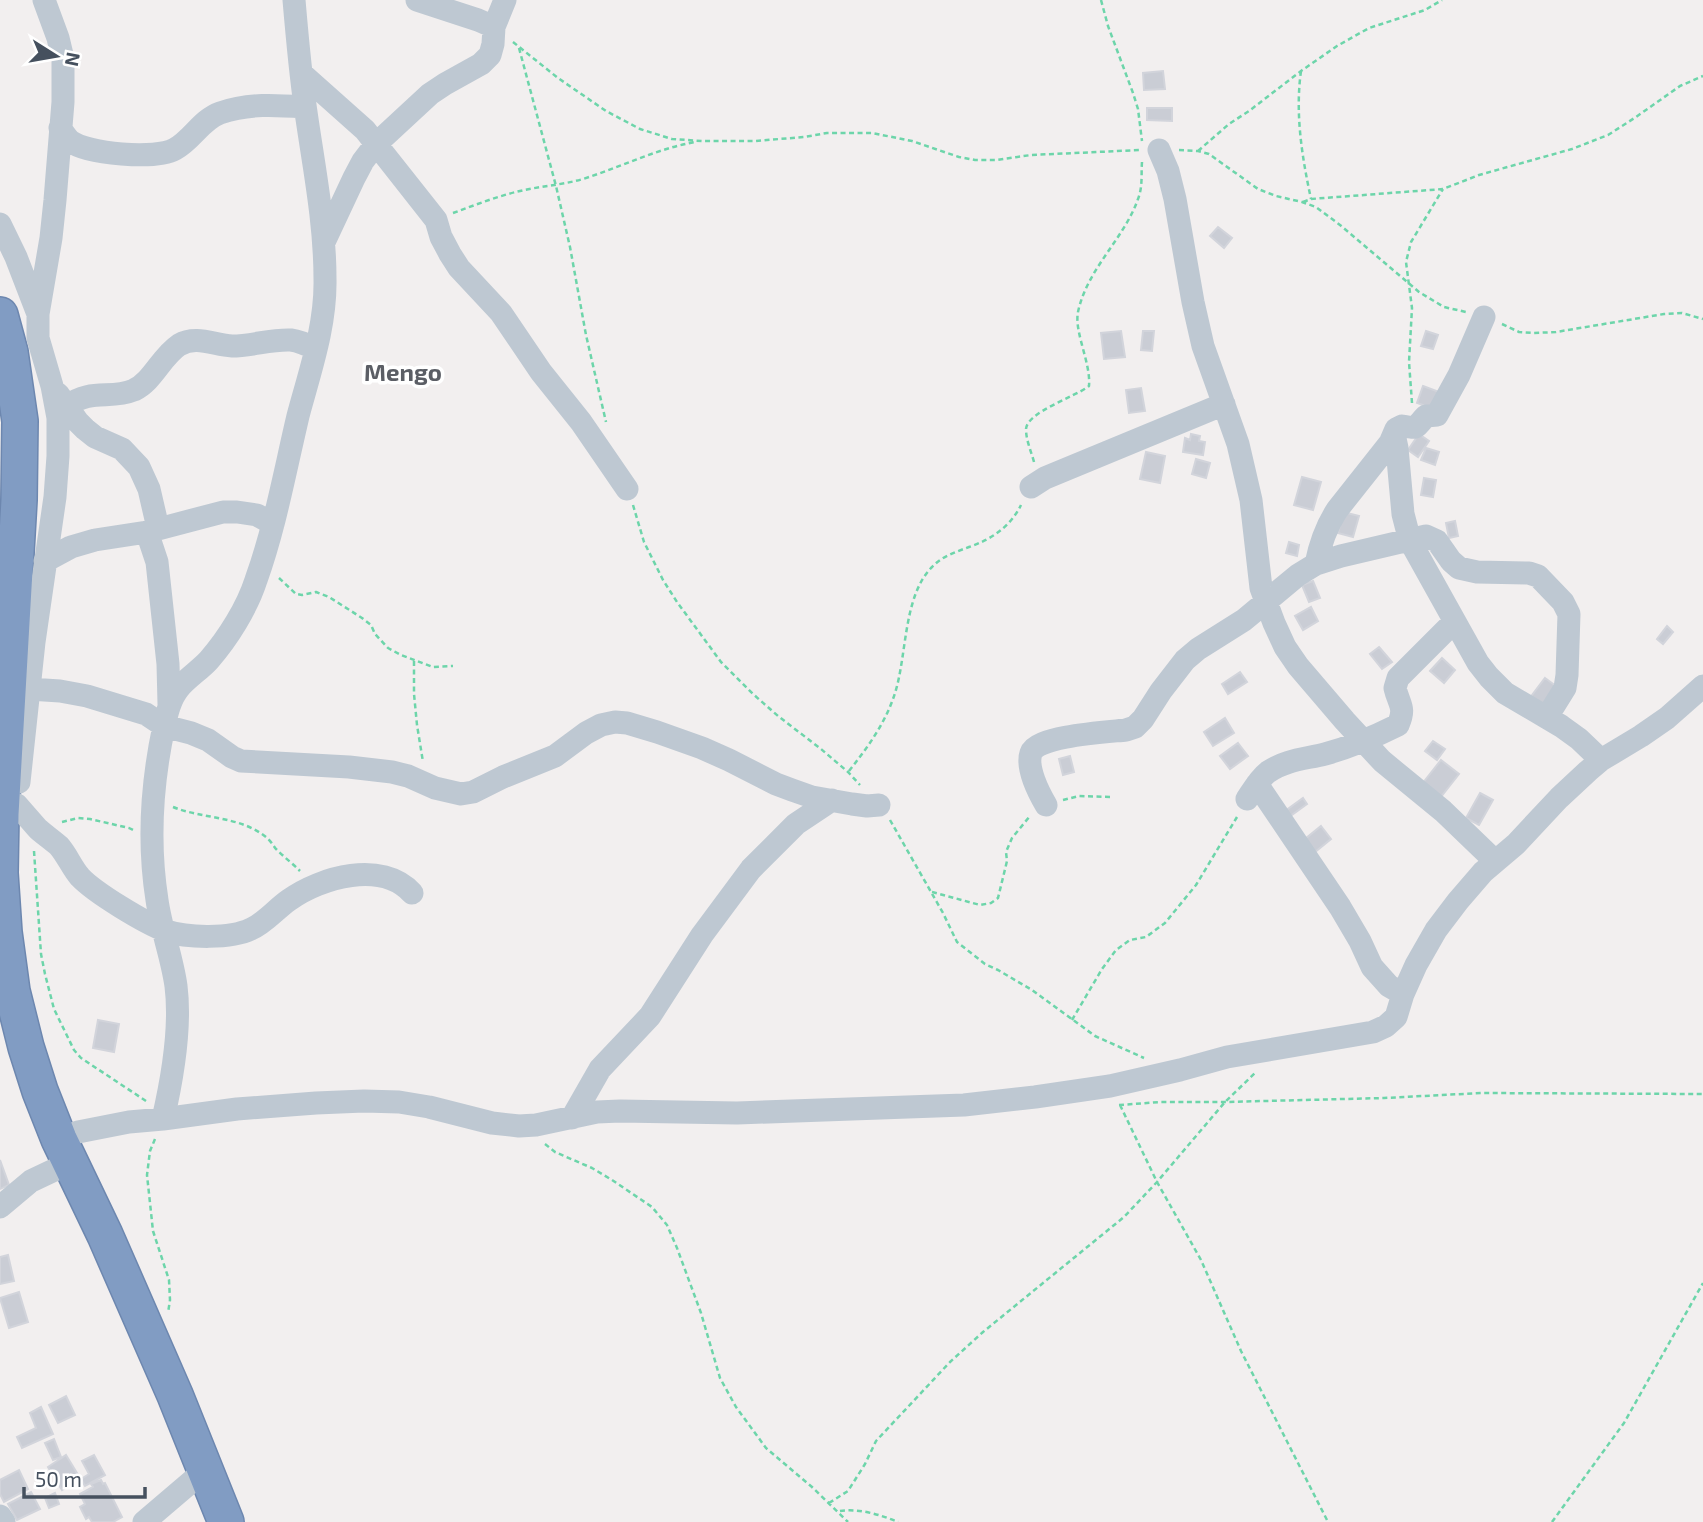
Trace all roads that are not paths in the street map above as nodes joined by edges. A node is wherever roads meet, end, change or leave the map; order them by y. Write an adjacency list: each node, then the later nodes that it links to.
1 (44, 0): 8 (street)
2 (294, 0): 6 (street)
3 (417, 0): 5 (street)
4 (505, 0): 5 (street)
5 (494, 27): 9 (street)
6 (301, 73): 7 (street); 9 (street)
7 (305, 107): 8 (street); 12 (street)
8 (60, 128): 13 (street)
9 (376, 144): 12 (street); 22 (street)
10 (1152, 149): 18 (street)
11 (0, 224): 13 (street)
12 (324, 242): 16 (street)
13 (38, 314): 17 (street)
14 (0, 315): 28 (highway)
15 (1484, 317): 20 (street)
16 (316, 349): 19 (street); 23 (street)
17 (52, 386): 19 (street); 26 (street)
18 (1224, 404): 21 (street); 29 (street)
19 (67, 406): 24 (street)
20 (1394, 434): 25 (street); 27 (street)
21 (1035, 484)
22 (627, 489)
23 (273, 524): 24 (street); 33 (street)
24 (153, 530): 26 (street); 33 (street)
25 (1410, 541): 27 (street); 30 (street); 34 (street)
26 (45, 561): 32 (street)
27 (1316, 564): 29 (street)
28 (7, 583): 40 (highway)
29 (1266, 603): 35 (street); 39 (street)
30 (1454, 622): 34 (street); 35 (street)
31 (1703, 686): 36 (street)
32 (29, 689): 33 (street); 40 (street)
33 (167, 715): 37 (street); 43 (street)
34 (1547, 717): 36 (street)
35 (1363, 740): 41 (street); 44 (street)
36 (1601, 760): 41 (street)
37 (832, 800): 38 (street); 46 (street)
38 (879, 805)
39 (1046, 805)
40 (6, 811): 43 (street); 47 (highway)
41 (1495, 861): 44 (street)
42 (412, 893): 43 (street)
43 (163, 929): 45 (street)
44 (1403, 994): 46 (street)
45 (164, 1115): 46 (street); 47 (street)
46 (572, 1118)
47 (69, 1144): 48 (street); 49 (highway)
48 (0, 1207)
49 (205, 1470): 52 (street); 53 (highway)
50 (0, 1517): 51 (street)
51 (4, 1522)
52 (144, 1522)
53 (226, 1522)

